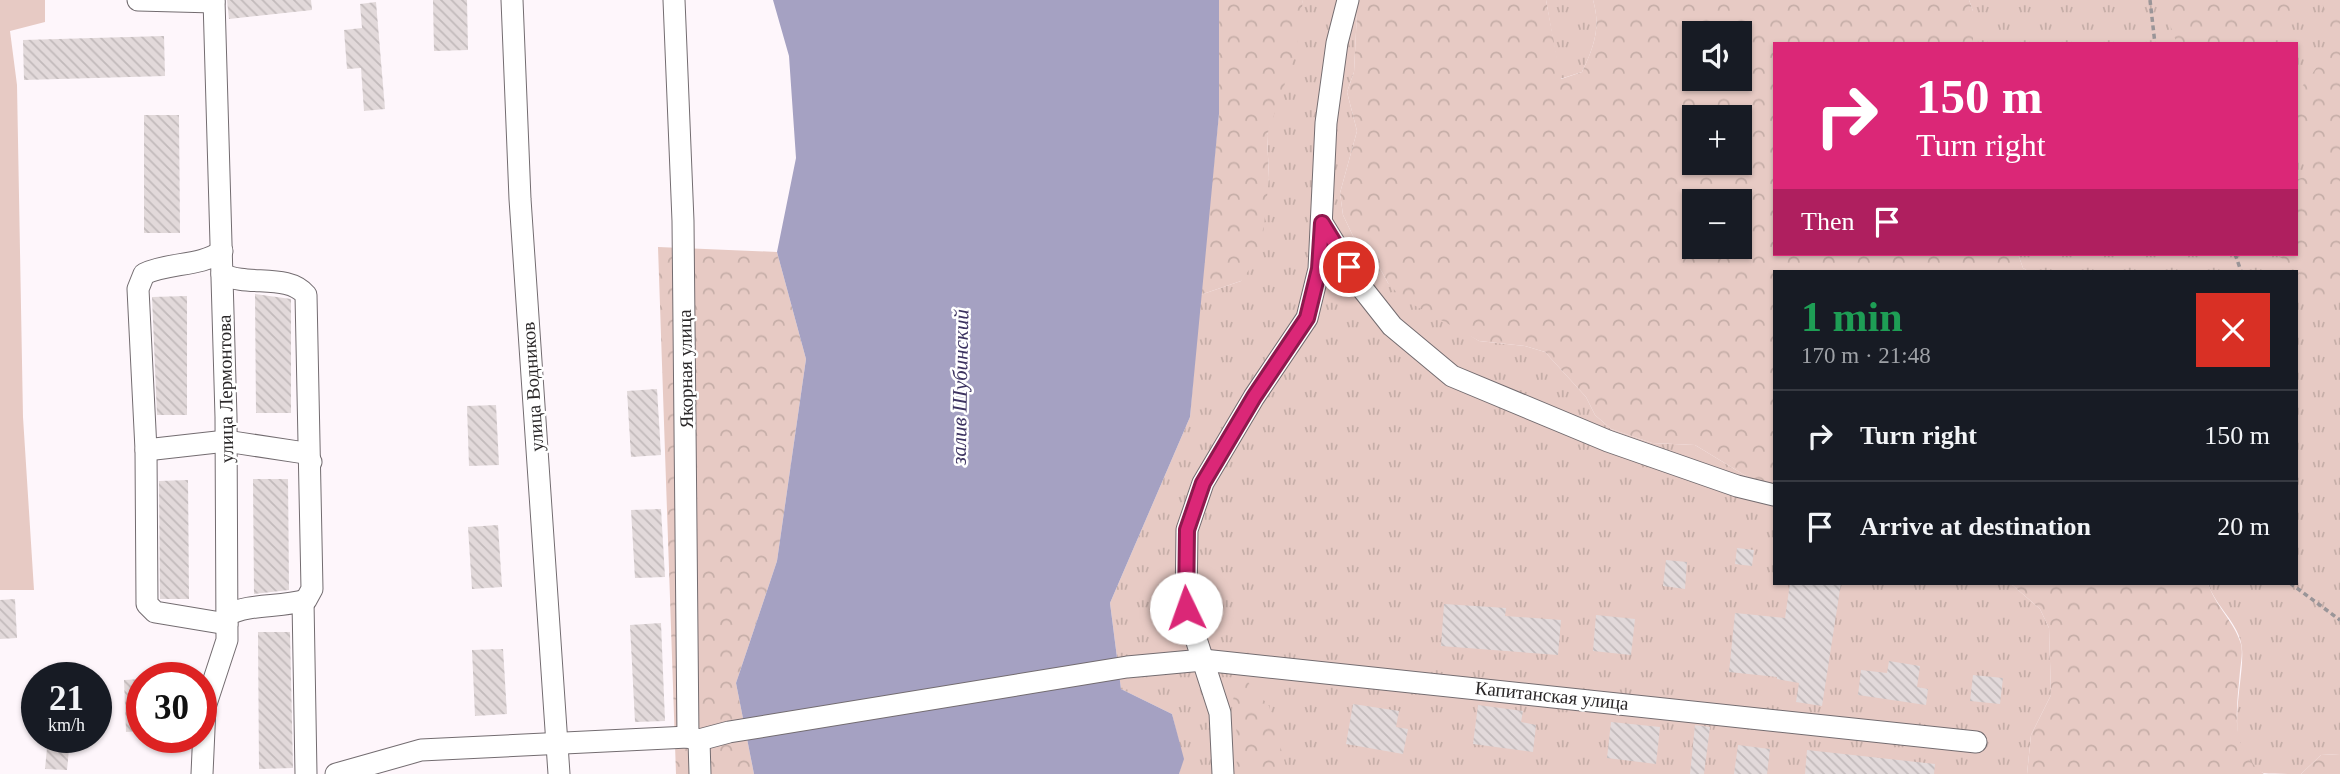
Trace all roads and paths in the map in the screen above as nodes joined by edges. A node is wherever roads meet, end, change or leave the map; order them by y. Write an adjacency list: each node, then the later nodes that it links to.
1 (138, 0): 6 (street)
2 (512, 0): 22 (street, улица Водников)
3 (674, 0): 20 (street, Якорная улица)
4 (1348, 0): 8 (street)
5 (2150, 0): 7 (path)
6 (214, 1): 9 (street, улица Лермонтова)
7 (2155, 42)
8 (1322, 223): 14 (street); 19 (street)
9 (222, 251): 10 (street, улица Лермонтова); 12 (street)
10 (222, 274): 11 (street, улица Лермонтова); 13 (street)
11 (226, 441): 12 (street); 13 (street); 17 (street, улица Лермонтова)
12 (146, 450): 17 (street)
13 (312, 462): 16 (street)
14 (1773, 495)
15 (2293, 585): 18 (path)
16 (303, 601): 17 (street); 25 (street)
17 (227, 619): 24 (street, улица Лермонтова)
18 (2340, 620)
19 (1203, 660): 20 (street, Капитанская улица); 21 (street, Капитанская улица); 29 (street)
20 (694, 738): 22 (street, Капитанская улица); 28 (street, Якорная улица)
21 (1976, 742)
22 (557, 745): 23 (street, Капитанская улица); 27 (street, улица Водников)
23 (375, 769): 26 (street, Капитанская улица)
24 (202, 774)
25 (306, 774)
26 (336, 774)
27 (559, 774)
28 (700, 774)
29 (1223, 774)

